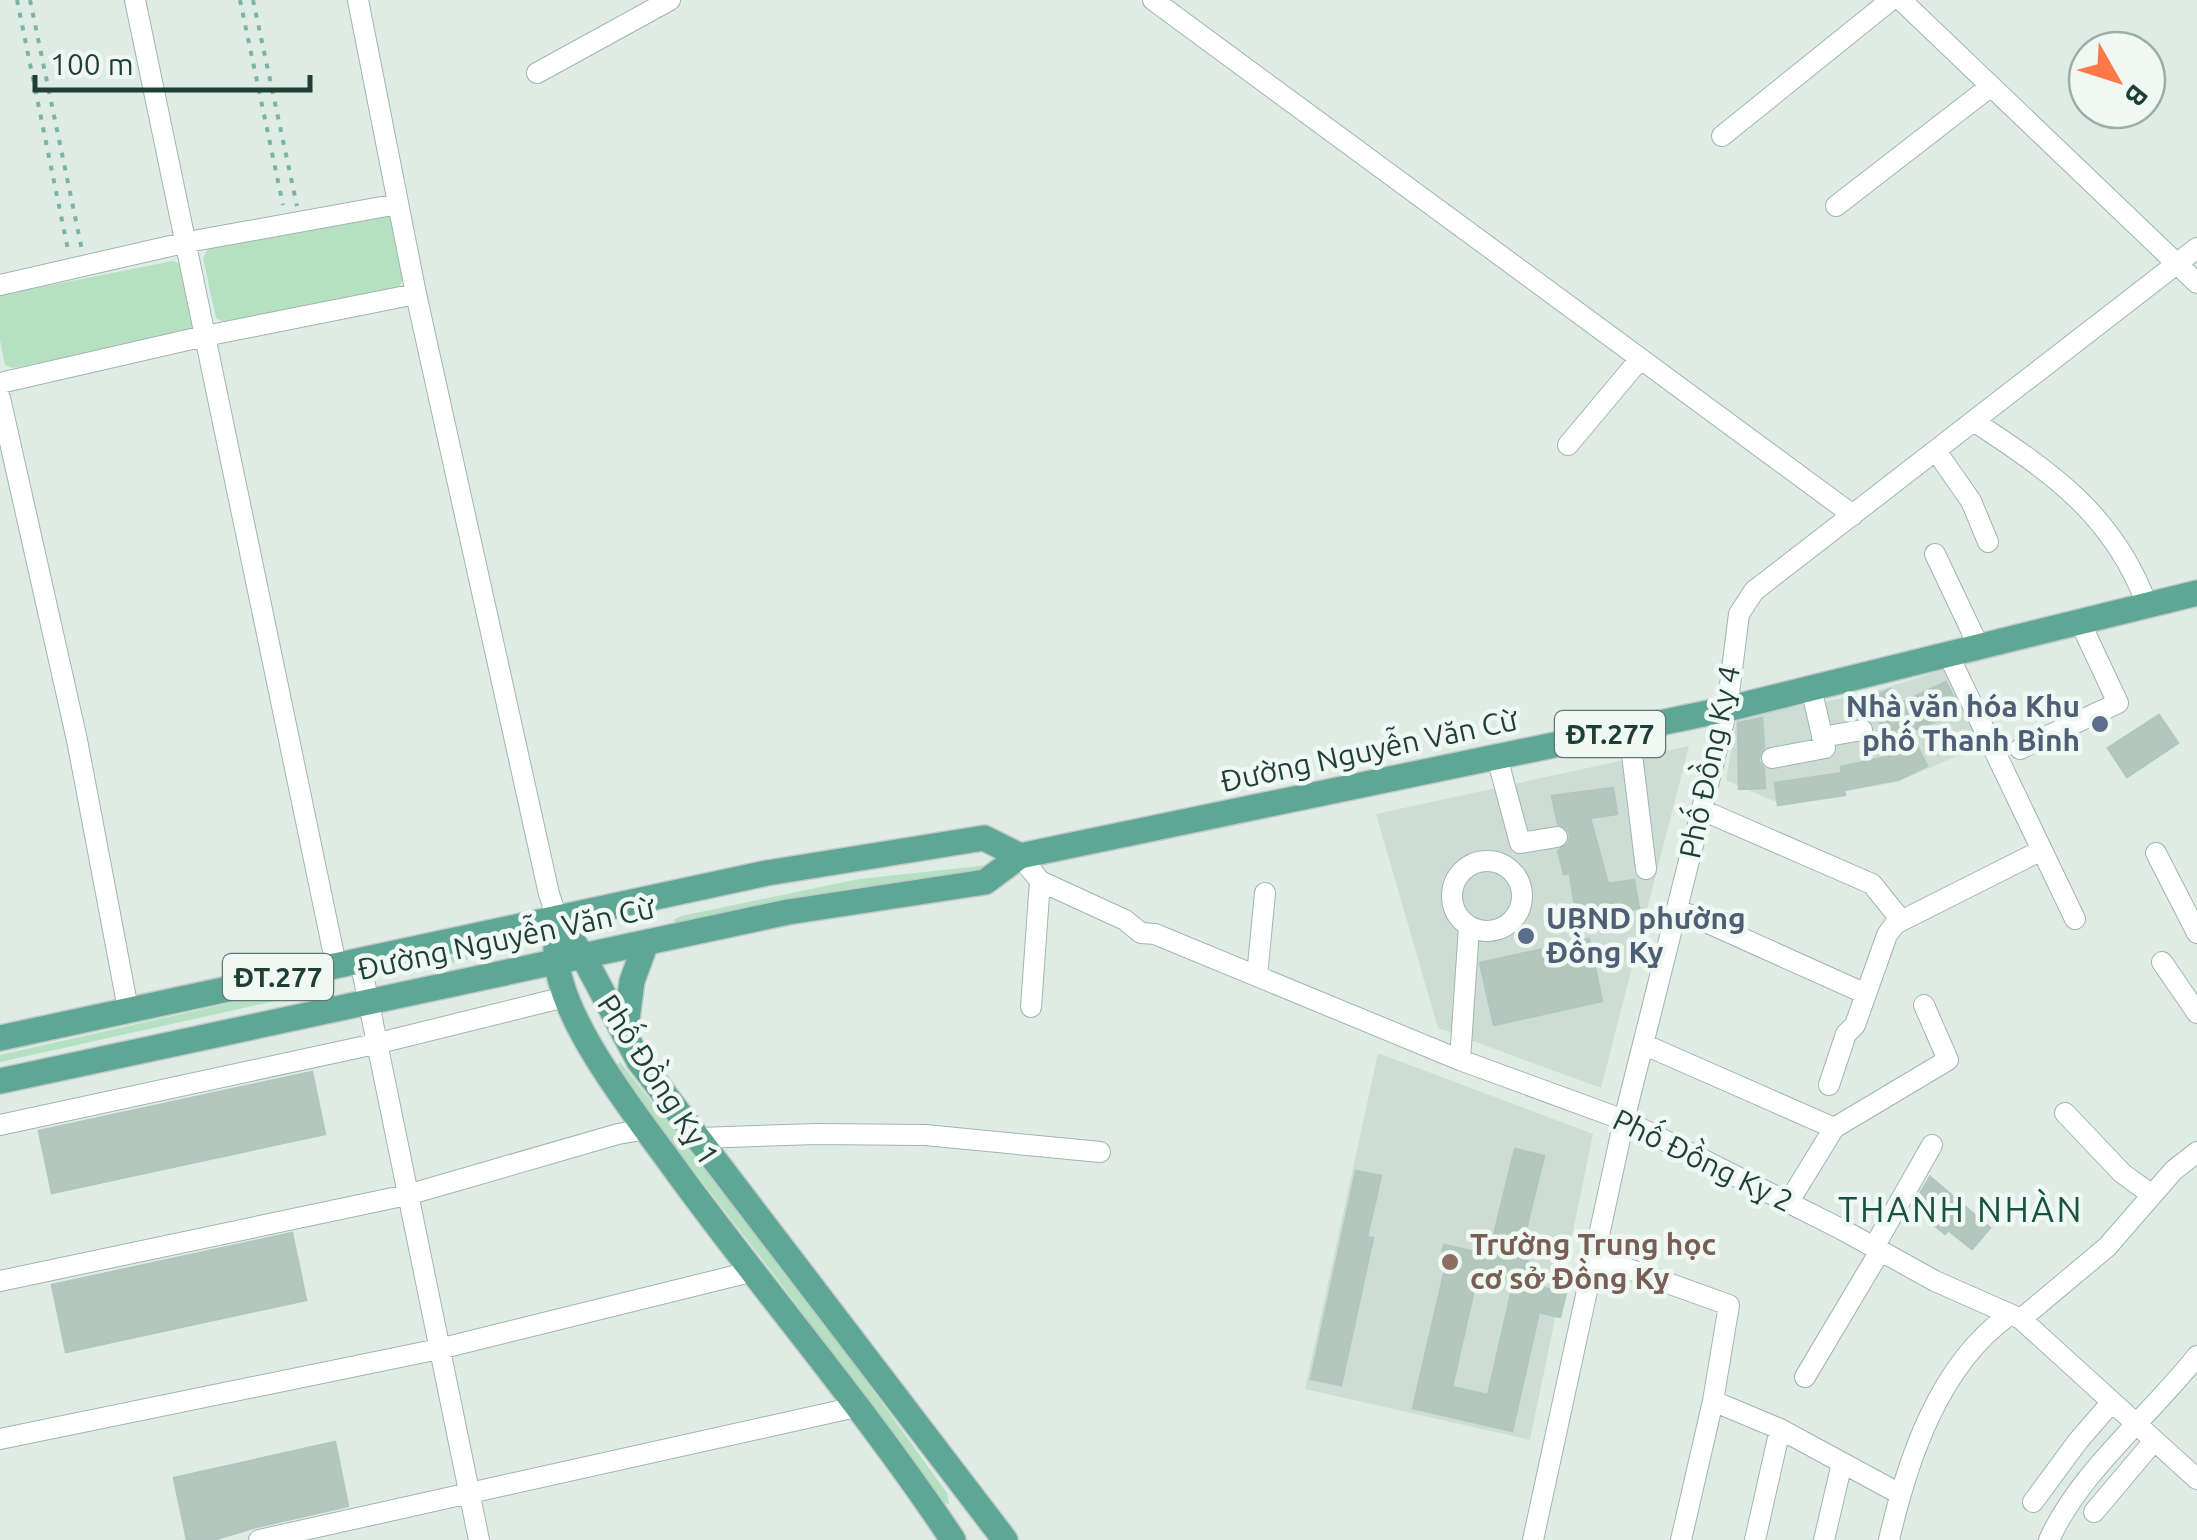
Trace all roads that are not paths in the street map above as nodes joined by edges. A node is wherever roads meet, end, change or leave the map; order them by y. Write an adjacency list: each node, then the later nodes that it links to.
1 (136, 0): 12 (street)
2 (358, 0): 10 (street)
3 (670, 0): 7 (street)
4 (1153, 0): 19 (street)
5 (1891, 0): 9 (street)
6 (1901, 0): 8 (street)
7 (537, 73)
8 (1991, 86): 11 (street); 14 (street)
9 (1722, 136)
10 (398, 204): 12 (street); 17 (street)
11 (1836, 206)
12 (188, 242): 16 (street); 18 (street)
13 (2197, 248): 14 (street, Phố Đồng Kỵ 4)
14 (2177, 264): 15 (street); 22 (street, Phố Đồng Kỵ 4)
15 (2197, 283)
16 (0, 285)
17 (416, 294): 18 (street); 52 (street)
18 (204, 336): 20 (street); 59 (street)
19 (1640, 359): 23 (street); 25 (street)
20 (0, 383)
21 (0, 398): 68 (street)
22 (1975, 422): 24 (street, Phố Đồng Kỵ 4); 29 (street)
23 (1568, 445)
24 (1936, 451): 25 (street, Phố Đồng Kỵ 4); 26 (street)
25 (1852, 516): 34 (street, Phố Đồng Kỵ 4)
26 (1988, 542)
27 (1934, 554): 31 (street)
28 (2197, 593): 29 (main road, Đường Nguyễn Văn Cừ / ĐT.277)
29 (2147, 605): 30 (main road, Đường Nguyễn Văn Cừ / ĐT.277)
30 (2080, 622): 31 (main road, Đường Nguyễn Văn Cừ / ĐT.277); 38 (street)
31 (1979, 646): 32 (main road, Đường Nguyễn Văn Cừ / ĐT.277)
32 (1948, 654): 33 (main road, Đường Nguyễn Văn Cừ / ĐT.277); 44 (street)
33 (1811, 688): 34 (main road, Đường Nguyễn Văn Cừ / ĐT.277); 37 (street)
34 (1726, 709): 35 (main road, Đường Nguyễn Văn Cừ / ĐT.277); 41 (street, Phố Đồng Kỵ 4)
35 (1629, 730): 39 (main road, Đường Nguyễn Văn Cừ / ĐT.277); 48 (street)
36 (1862, 730): 37 (street)
37 (1822, 737): 40 (street)
38 (2020, 749)
39 (1498, 757): 43 (street); 46 (main road, Đường Nguyễn Văn Cừ / ĐT.277)
40 (1772, 758)
41 (1702, 810): 51 (street, Phố Đồng Kỵ 4); 54 (street)
42 (1557, 837): 43 (street)
43 (1520, 843): 47 (street)
44 (2042, 850): 53 (street); 54 (street)
45 (2156, 854): 56 (street)
46 (1020, 856): 49 (street, Phố Đồng Kỵ 2); 52 (main road, Đường Nguyễn Văn Cừ / ĐT.277); 57 (main road, Đường Nguyễn Văn Cừ / ĐT.277)
47 (1498, 862): 55 (street); 55 (street)
48 (1646, 870)
49 (1040, 881): 62 (street, Phố Đồng Kỵ 2); 67 (street)
50 (1265, 893): 62 (street)
51 (1677, 910): 63 (street); 73 (street, Phố Đồng Kỵ 4)
52 (557, 918): 58 (main road, Phố Đồng Kỵ 1); 59 (main road, Đường Nguyễn Văn Cừ / ĐT.277); 61 (main road, Phố Đồng Kỵ 1)
53 (2075, 918)
54 (1901, 920): 63 (street)
55 (1470, 927): 74 (street)
56 (2197, 933)
57 (646, 943): 58 (main road, Đường Nguyễn Văn Cừ / ĐT.277); 70 (main road)
58 (584, 958): 61 (main road, Đường Nguyễn Văn Cừ / ĐT.277); 70 (main road, Phố Đồng Kỵ 1)
59 (348, 962): 65 (street); 68 (main road, Đường Nguyễn Văn Cừ / ĐT.277)
60 (2162, 962): 69 (street)
61 (556, 963): 64 (main road, Phố Đồng Kỵ 1); 65 (main road, Đường Nguyễn Văn Cừ / ĐT.277)
62 (1257, 976): 74 (street, Phố Đồng Kỵ 2)
63 (1866, 994): 76 (street)
64 (565, 998): 72 (street); 81 (main road, Phố Đồng Kỵ 1)
65 (367, 1000): 72 (street); 75 (main road, Đường Nguyễn Văn Cừ / ĐT.277)
66 (1924, 1004): 80 (street)
67 (1031, 1007)
68 (128, 1009): 71 (main road, Đường Nguyễn Văn Cừ / ĐT.277)
69 (2197, 1012)
70 (625, 1035): 82 (main road, Phố Đồng Kỵ 1)
71 (0, 1038)
72 (375, 1044): 79 (street); 86 (street)
73 (1643, 1044): 78 (street, Phố Đồng Kỵ 4); 80 (street)
74 (1460, 1060): 78 (street, Phố Đồng Kỵ 2)
75 (0, 1082)
76 (1830, 1086)
77 (2065, 1114): 87 (street)
78 (1624, 1120): 88 (street, Phố Đồng Kỵ 2); 90 (street, Phố Đồng Kỵ 4)
79 (0, 1125)
80 (1834, 1128): 88 (street)
81 (646, 1129): 86 (street); 91 (main road, Phố Đồng Kỵ 1)
82 (700, 1138): 84 (street); 113 (main road, Phố Đồng Kỵ 1)
83 (1932, 1145): 89 (street)
84 (1100, 1152)
85 (2197, 1152): 87 (street)
86 (407, 1195): 92 (street); 94 (street)
87 (2152, 1196): 93 (street)
88 (1788, 1202): 89 (street, Phố Đồng Kỵ 2)
89 (1877, 1249): 93 (street, Phố Đồng Kỵ 2); 96 (street)
90 (1594, 1257): 97 (street); 114 (street, Phố Đồng Kỵ 4)
91 (750, 1272): 94 (street); 99 (main road, Phố Đồng Kỵ 1)
92 (0, 1281)
93 (2015, 1318): 98 (street, Phố Đồng Kỵ 2); 106 (street)
94 (439, 1348): 102 (street); 107 (street)
95 (2197, 1356): 100 (street)
96 (1805, 1377)
97 (1714, 1402): 101 (street); 115 (street)
98 (2112, 1403): 100 (street, Phố Đồng Kỵ 2); 108 (street)
99 (856, 1408): 107 (street); 112 (main road, Phố Đồng Kỵ 1)
100 (2134, 1424): 103 (street, Phố Đồng Kỵ 2); 119 (street)
101 (1780, 1429): 104 (street); 116 (street)
102 (0, 1439)
103 (2153, 1442): 105 (street, Phố Đồng Kỵ 2); 109 (street)
104 (1842, 1464): 106 (street); 117 (street)
105 (2197, 1479)
106 (1900, 1494): 118 (street)
107 (470, 1495): 110 (street); 111 (street)
108 (2034, 1502)
109 (2094, 1512)
110 (259, 1540)
111 (479, 1540)
112 (953, 1540)
113 (1005, 1540)
114 (1533, 1540)
115 (1681, 1540)
116 (1755, 1540)
117 (1824, 1540)
118 (1889, 1540)
119 (2048, 1540)

